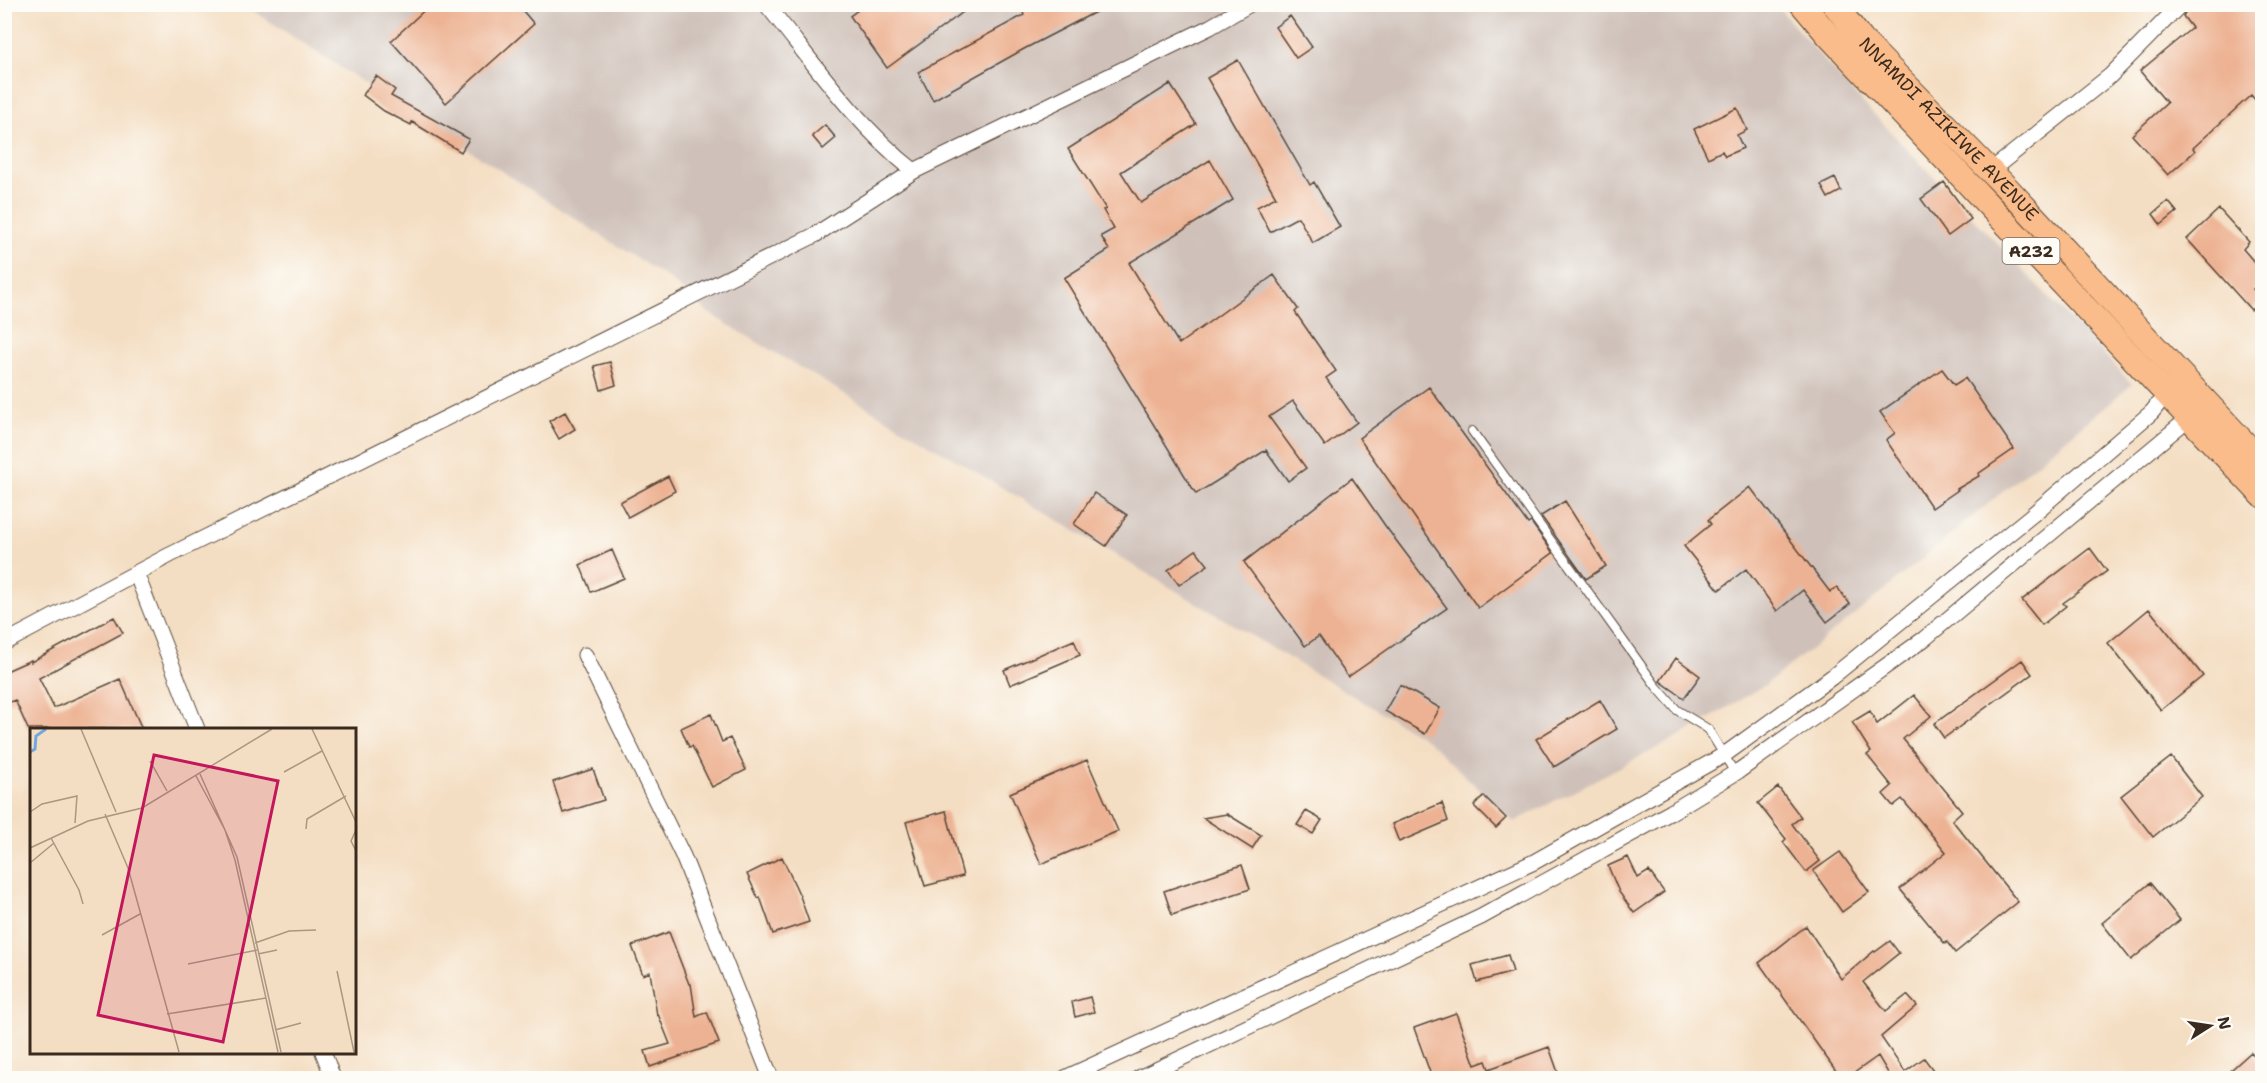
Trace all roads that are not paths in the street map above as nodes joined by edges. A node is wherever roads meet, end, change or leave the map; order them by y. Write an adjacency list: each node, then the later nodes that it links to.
1 (766, 4): 6 (street)
2 (1250, 4): 6 (street)
3 (1802, 4): 8 (main road, NNAMDI AZIKIWE AVENUE / A232)
4 (1834, 4): 7 (main road, NNAMDI AZIKIWE AVENUE / A232)
5 (2181, 4): 7 (street)
6 (914, 171): 13 (street)
7 (1989, 172): 11 (main road, NNAMDI AZIKIWE AVENUE / A232)
8 (2166, 394): 9 (main road, NNAMDI AZIKIWE AVENUE / A232); 17 (street)
9 (2189, 418): 12 (main road, NNAMDI AZIKIWE AVENUE / A232); 18 (street)
10 (1472, 431): 17 (lane)
11 (2262, 462)
12 (2262, 495)
13 (136, 573): 14 (street); 16 (street)
14 (4, 643)
15 (585, 655): 21 (street)
16 (197, 728)
17 (1724, 755): 18 (lane); 22 (street)
18 (1735, 773): 23 (street)
19 (322, 1053): 20 (street)
20 (333, 1078)
21 (771, 1078)
22 (1065, 1078)
23 (1139, 1078)

